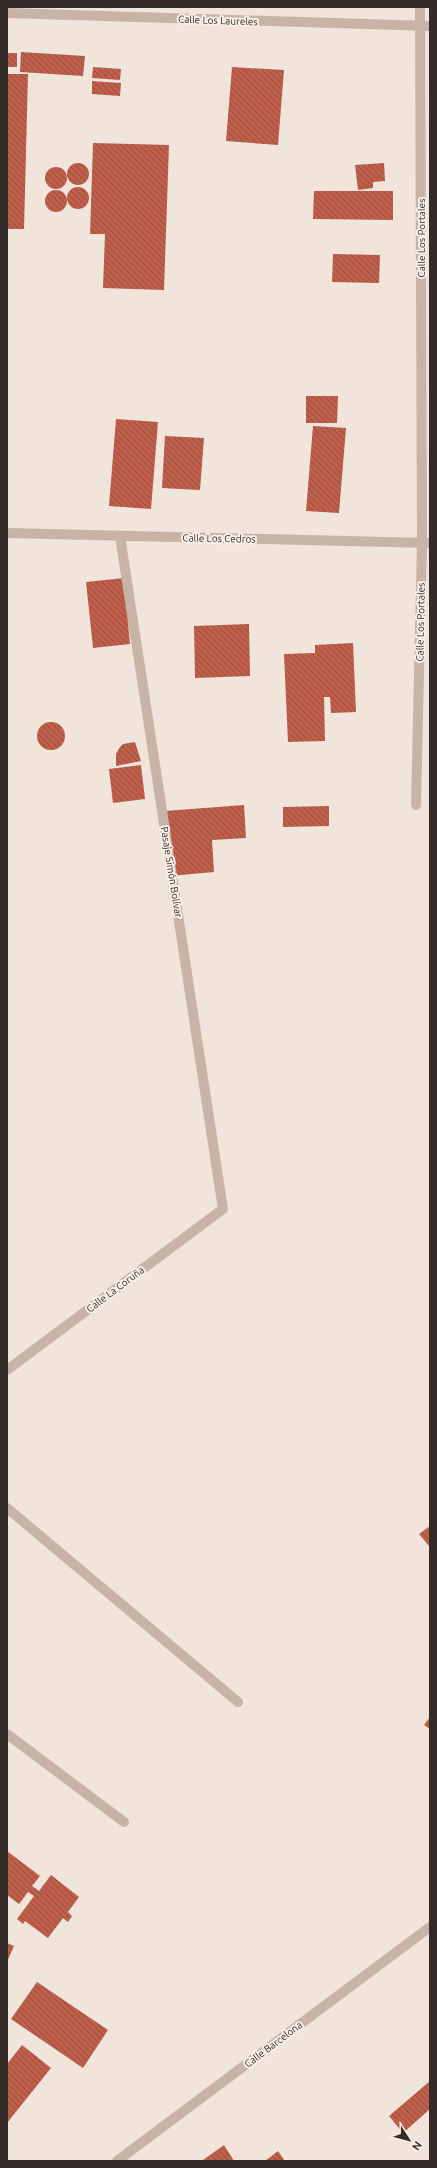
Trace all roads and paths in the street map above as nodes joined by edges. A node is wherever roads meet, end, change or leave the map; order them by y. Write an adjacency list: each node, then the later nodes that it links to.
1 (420, 7): 3 (street, Calle Los Portales)
2 (7, 13): 3 (street, Calle Los Laureles)
3 (425, 26): 6 (street, Calle Los Portales)
4 (7, 533): 5 (street, Calle Los Cedros)
5 (120, 536): 6 (street, Calle Los Cedros); 8 (street, Pasaje Simón Bolívar)
6 (426, 543): 7 (street, Calle Los Portales)
7 (416, 805)
8 (223, 1209): 9 (street, Calle La Coruña)
9 (7, 1370)
10 (7, 1508): 11 (street)
11 (238, 1702)
12 (7, 1734): 13 (street)
13 (124, 1822)
14 (430, 1928): 15 (street, Calle Barcelona)
15 (117, 2161)

